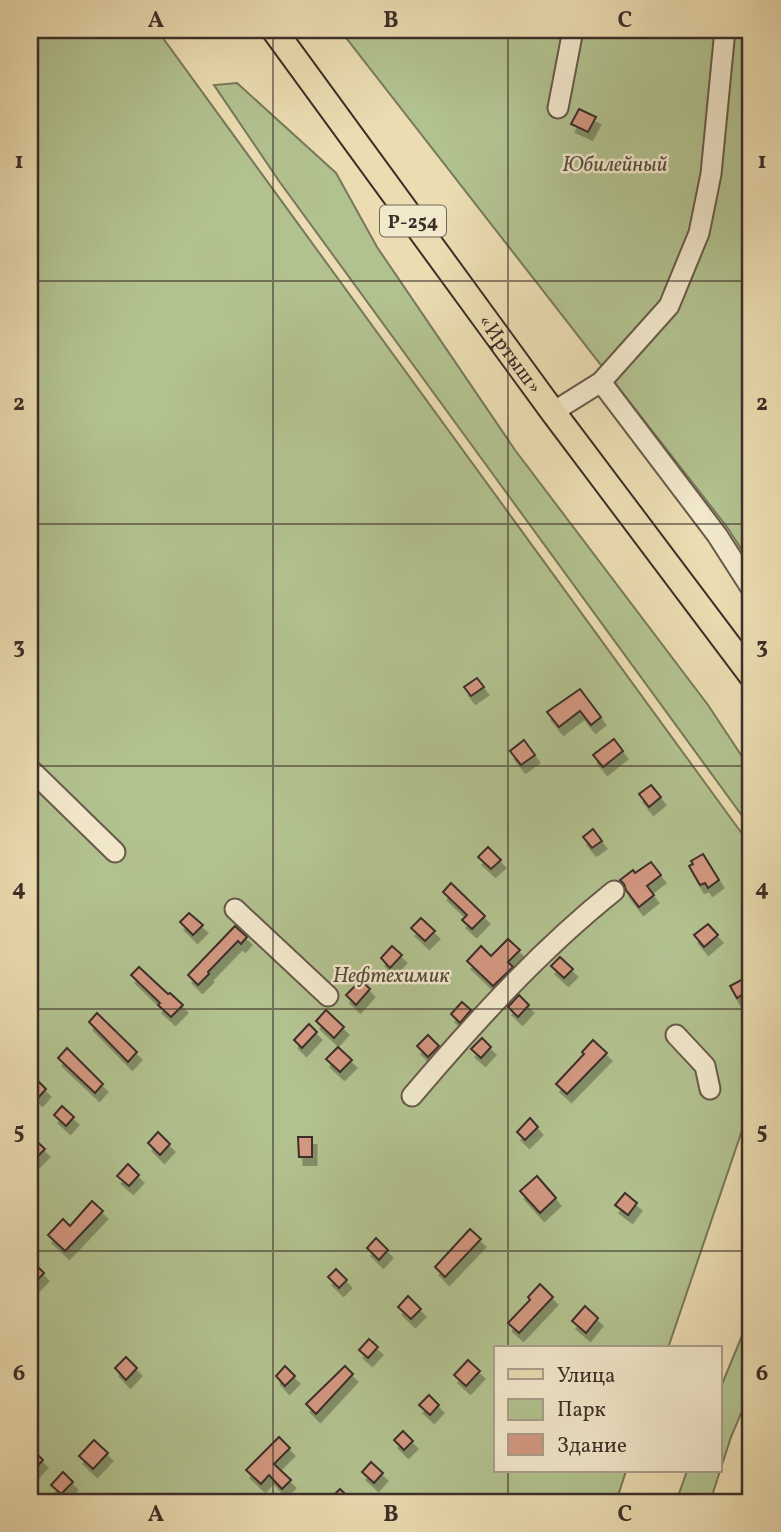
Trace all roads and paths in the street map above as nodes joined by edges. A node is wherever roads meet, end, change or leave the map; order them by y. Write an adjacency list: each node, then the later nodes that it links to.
1 (274, 30): 6 (main road, «Иртыш» / Р-254)
2 (573, 30): 4 (street)
3 (725, 30): 5 (street)
4 (558, 107)
5 (601, 382): 6 (street); 7 (street)
6 (553, 412): 8 (main road, «Иртыш» / Р-254)
7 (751, 588)
8 (751, 675)
9 (30, 769): 10 (street)
10 (115, 852)
11 (614, 891): 16 (street)
12 (235, 909): 13 (street)
13 (328, 996)
14 (676, 1035): 15 (street)
15 (710, 1088)
16 (412, 1096)

